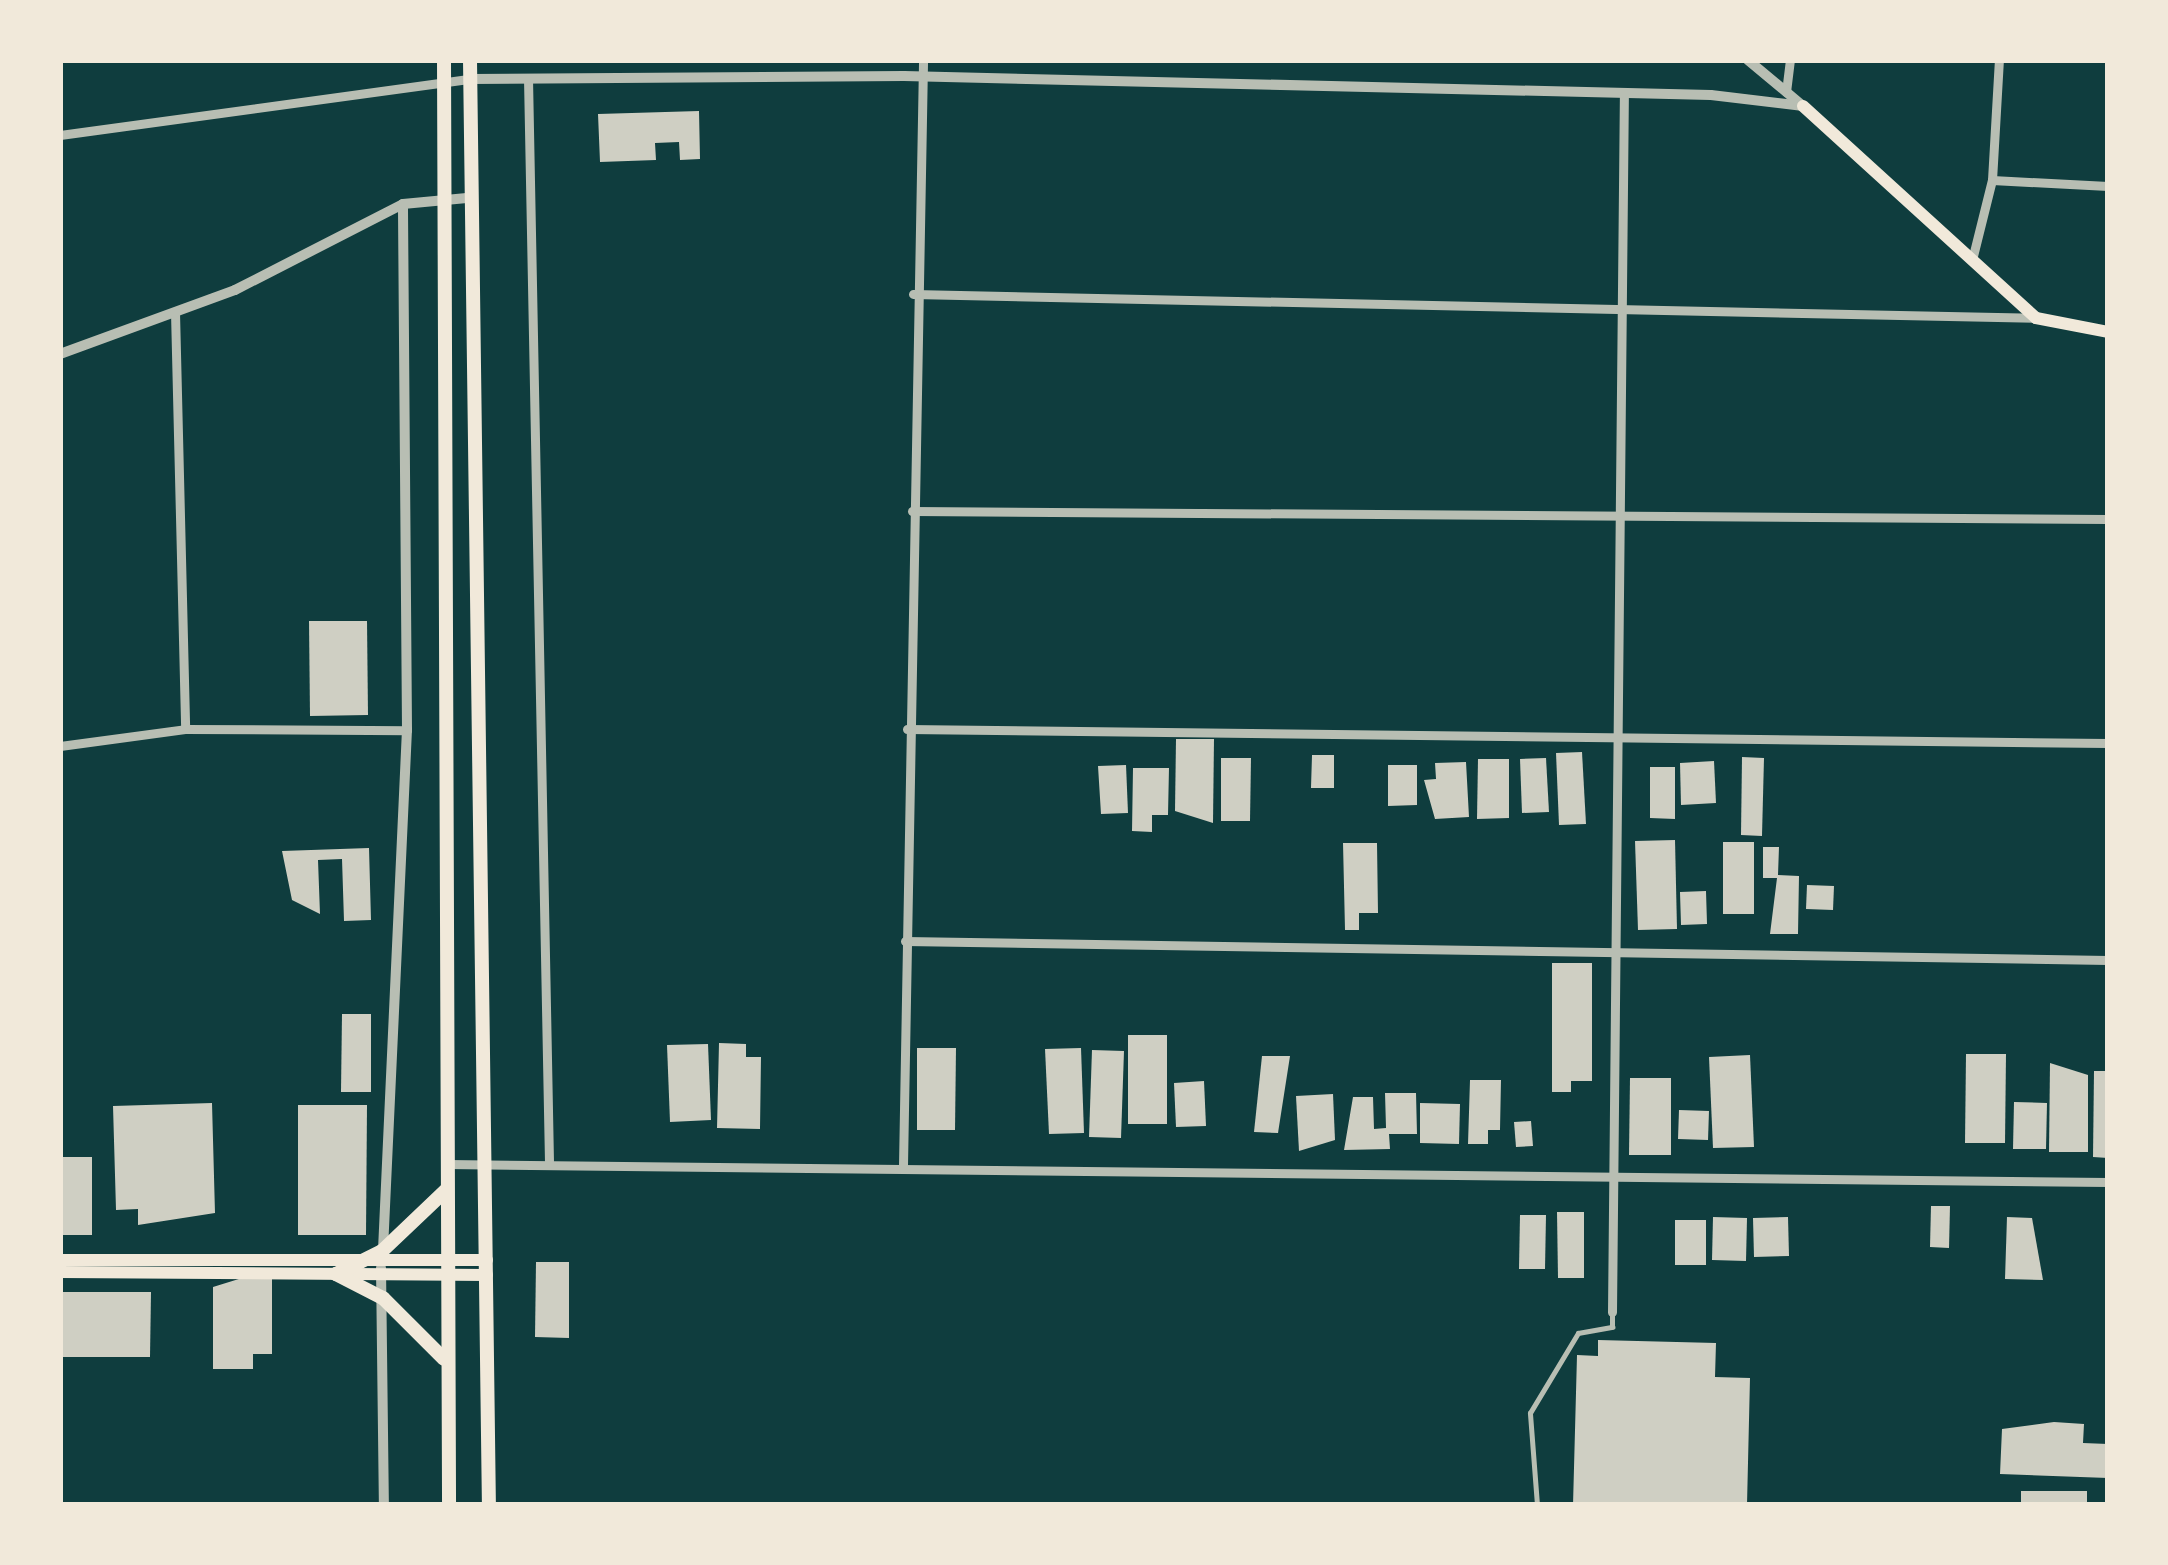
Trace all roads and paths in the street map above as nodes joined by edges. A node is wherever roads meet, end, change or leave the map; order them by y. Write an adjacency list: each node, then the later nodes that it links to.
1 (445, 60): 7 (highway)
2 (470, 60): 10 (highway)
3 (923, 60): 8 (street)
4 (1748, 60): 11 (street)
5 (1790, 60): 11 (street)
6 (1999, 60): 15 (street)
7 (444, 77): 10 (street); 14 (street); 17 (highway)
8 (924, 77): 9 (street); 12 (street); 21 (street)
9 (529, 78): 10 (street); 39 (street)
10 (470, 79): 18 (highway)
11 (1786, 92): 13 (street)
12 (1624, 94): 13 (street); 22 (street)
13 (1803, 106): 20 (main road)
14 (60, 135)
15 (1992, 180): 16 (street); 20 (street)
16 (2108, 186)
17 (446, 198): 18 (street); 19 (street); 41 (highway)
18 (467, 198): 40 (highway)
19 (403, 205): 23 (street); 32 (street)
20 (1972, 260): 24 (main road)
21 (913, 294): 22 (street); 27 (street)
22 (1623, 306): 24 (street); 28 (street)
23 (176, 312): 26 (street); 30 (street)
24 (2036, 318): 25 (main road)
25 (2108, 332)
26 (60, 354)
27 (912, 511): 28 (street); 31 (street)
28 (1619, 518): 29 (street); 33 (street)
29 (2108, 519)
30 (185, 729): 32 (street); 35 (street)
31 (907, 729): 33 (street); 36 (street)
32 (407, 730): 48 (street)
33 (1615, 737): 34 (street); 37 (street)
34 (2108, 743)
35 (60, 746)
36 (905, 941): 37 (street); 42 (street)
37 (1612, 952): 38 (street); 43 (street)
38 (2108, 960)
39 (549, 1161): 40 (street); 42 (street)
40 (490, 1162): 41 (street); 50 (highway)
41 (446, 1164): 45 (highway)
42 (903, 1165): 43 (street)
43 (1608, 1173): 44 (street); 54 (street)
44 (2108, 1182)
45 (446, 1190): 48 (highway); 49 (highway)
46 (60, 1260): 47 (main road)
47 (362, 1262): 48 (highway); 52 (highway)
48 (382, 1262): 49 (main road); 52 (main road); 53 (street)
49 (447, 1268): 50 (main road); 55 (highway)
50 (487, 1268): 58 (highway)
51 (60, 1272): 52 (main road)
52 (336, 1274): 53 (highway)
53 (382, 1298): 55 (highway); 56 (street)
54 (1612, 1312): 59 (lane)
55 (445, 1360): 57 (highway)
56 (384, 1505)
57 (449, 1505)
58 (489, 1505)
59 (1537, 1505)

